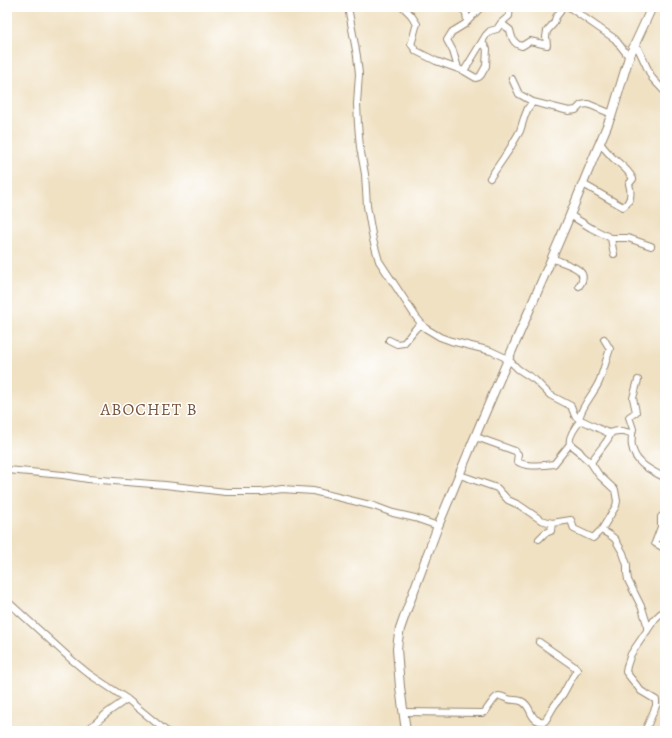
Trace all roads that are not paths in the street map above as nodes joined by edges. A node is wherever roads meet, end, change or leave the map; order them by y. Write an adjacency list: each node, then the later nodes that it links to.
1 (348, 7): 29 (street)
2 (403, 7): 14 (street)
3 (461, 7): 9 (street)
4 (481, 7): 9 (street)
5 (510, 7): 10 (street)
6 (561, 7): 10 (street)
7 (569, 7): 13 (street)
8 (652, 7): 12 (main road)
9 (467, 21): 14 (street)
10 (501, 24): 11 (street)
11 (482, 42): 15 (street); 15 (street)
12 (636, 44): 13 (main road); 17 (street)
13 (629, 57): 19 (main road)
14 (458, 68): 15 (street)
15 (464, 70)
16 (512, 79): 18 (street)
17 (665, 92)
18 (533, 102): 19 (street); 21 (street)
19 (612, 114): 20 (main road)
20 (600, 143): 22 (main road); 22 (street)
21 (490, 178)
22 (583, 184): 23 (main road)
23 (570, 215): 24 (street); 27 (main road)
24 (611, 238): 25 (street); 26 (street)
25 (652, 246)
26 (614, 254)
27 (552, 258): 28 (street); 32 (main road)
28 (579, 286)
29 (422, 324): 31 (street); 32 (street)
30 (604, 339): 34 (street)
31 (389, 340)
32 (508, 359): 34 (street); 37 (main road)
33 (638, 380): 36 (street)
34 (580, 420): 35 (street); 38 (street)
35 (611, 433): 36 (street); 39 (street)
36 (632, 434): 42 (street)
37 (474, 439): 38 (street); 41 (main road)
38 (570, 444): 39 (street)
39 (591, 463): 47 (street)
40 (7, 470): 45 (street)
41 (460, 475): 44 (street); 45 (main road)
42 (665, 478)
43 (665, 514): 46 (street)
44 (552, 523): 47 (street); 48 (street)
45 (438, 526): 55 (main road)
46 (663, 528): 49 (street)
47 (602, 529): 52 (street)
48 (539, 539)
49 (665, 549)
50 (7, 601): 54 (street)
51 (665, 611): 52 (street)
52 (647, 631): 59 (street)
53 (539, 642): 55 (street)
54 (127, 699): 56 (street); 57 (street)
55 (403, 712): 58 (main road)
56 (86, 731)
57 (166, 731)
58 (406, 731)
59 (646, 731)

